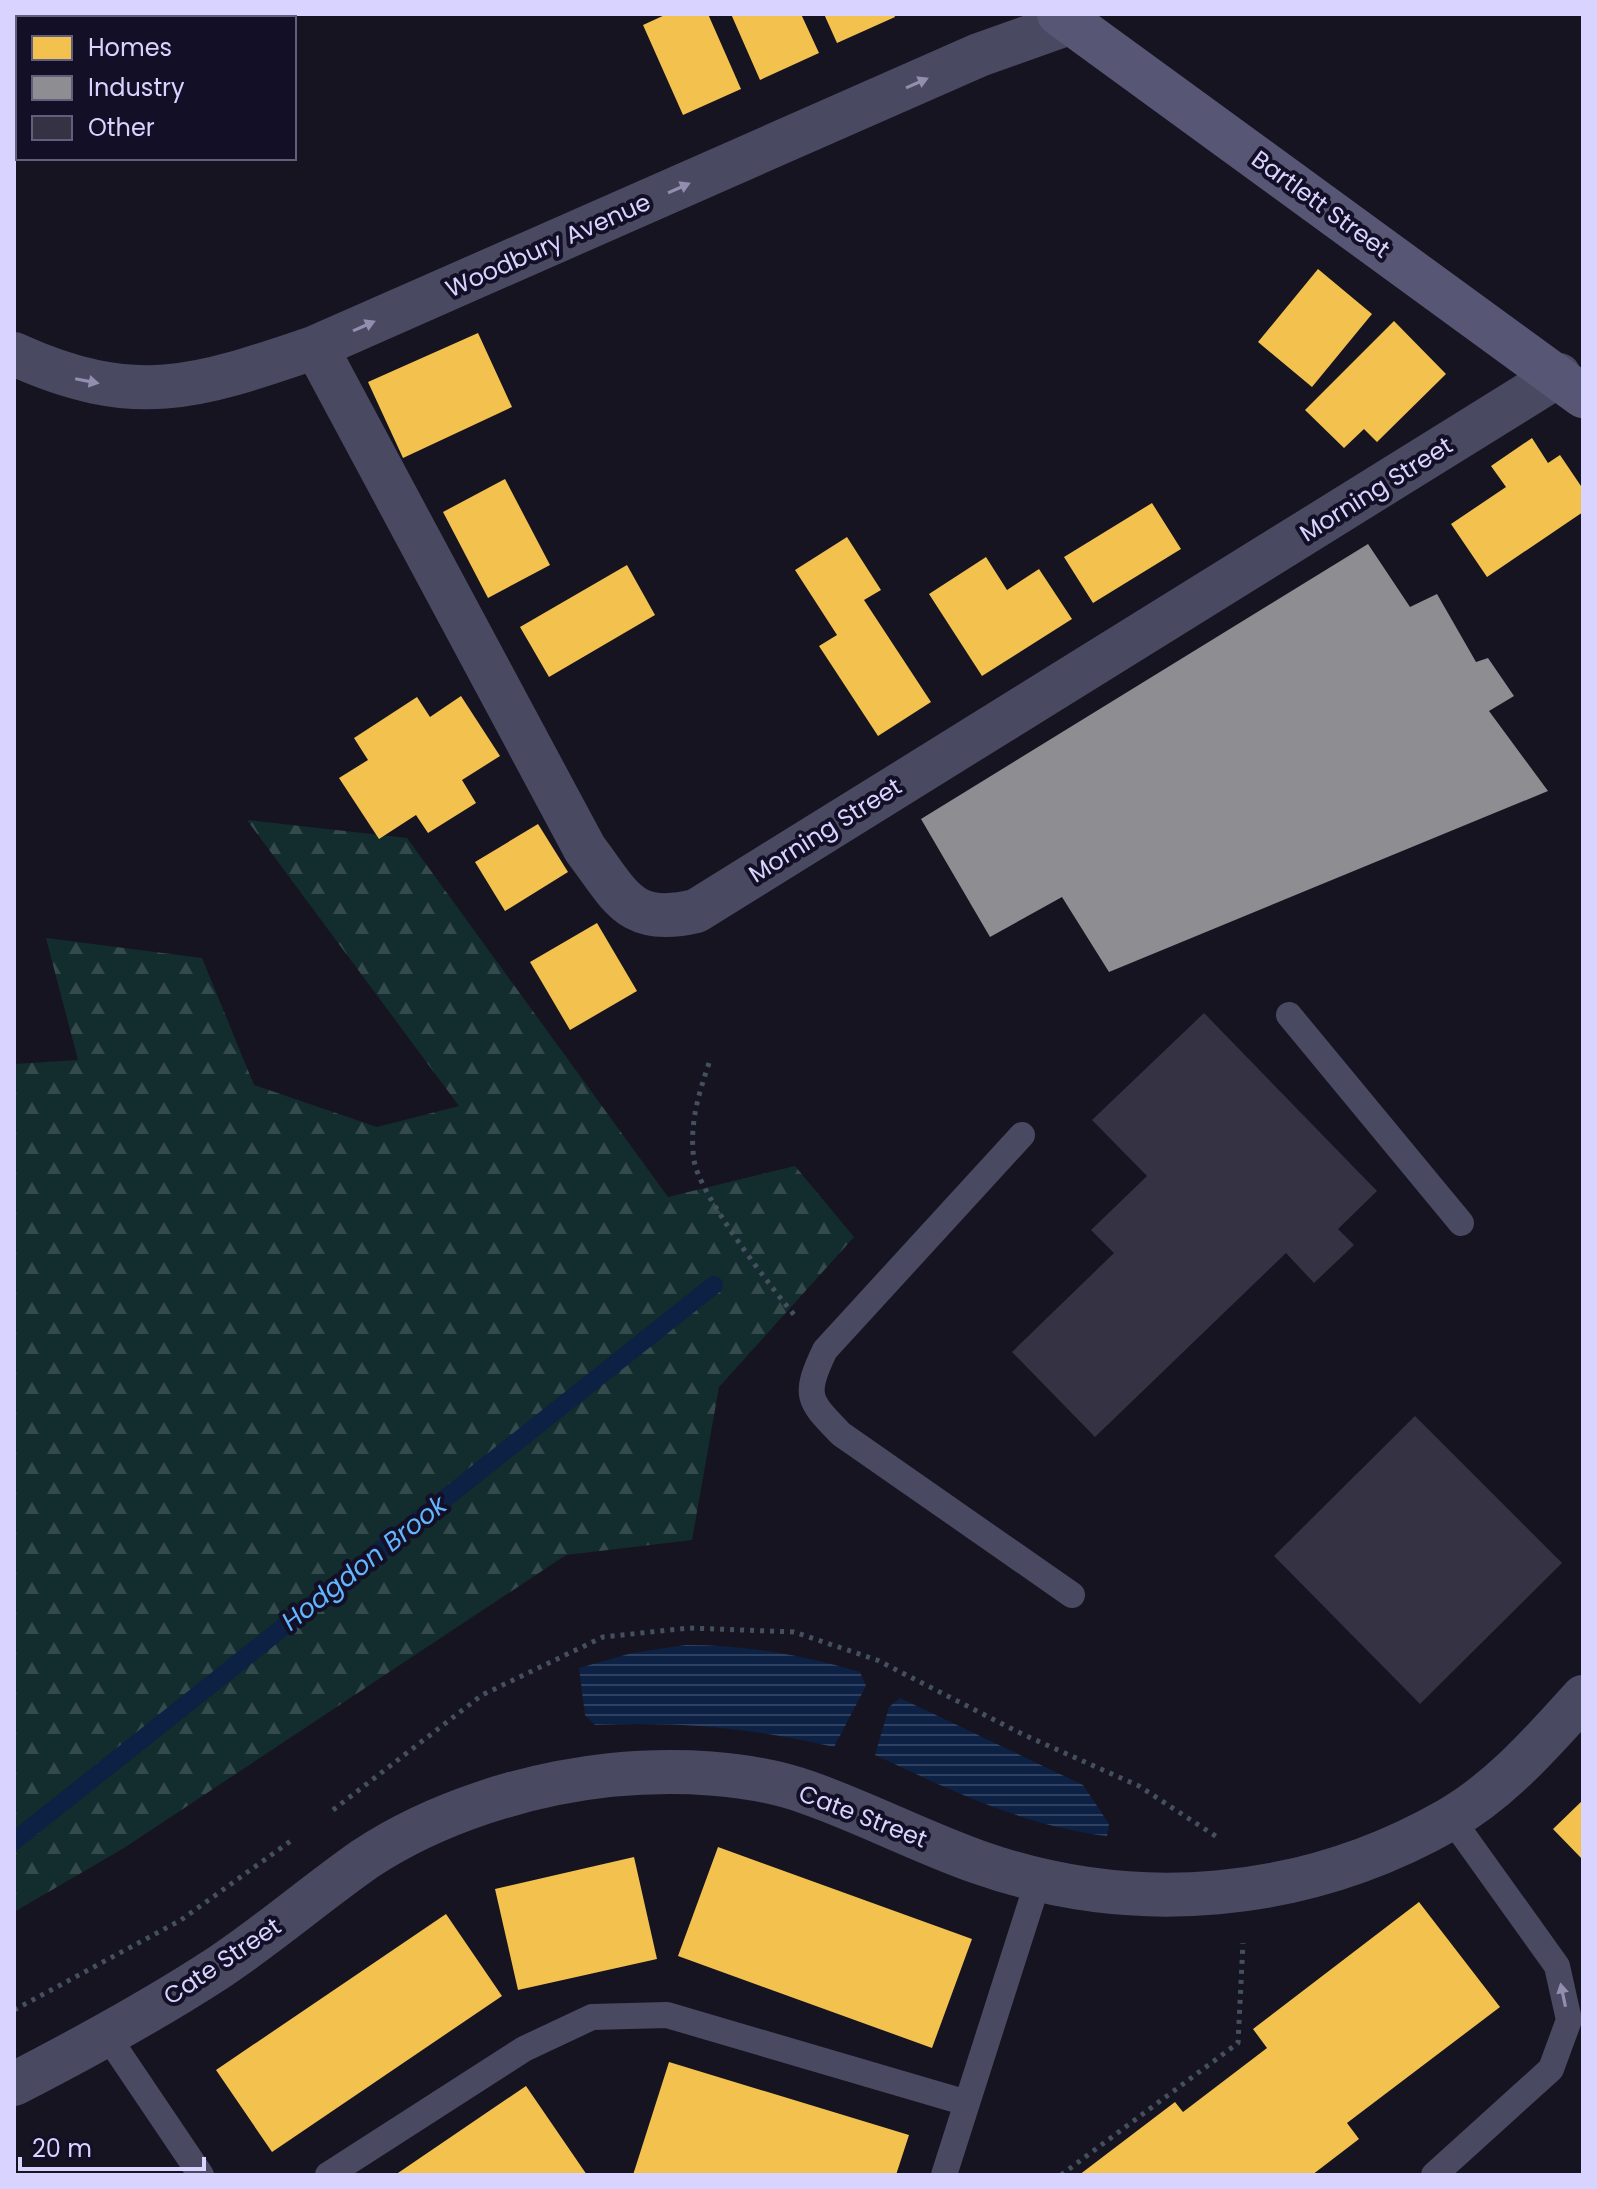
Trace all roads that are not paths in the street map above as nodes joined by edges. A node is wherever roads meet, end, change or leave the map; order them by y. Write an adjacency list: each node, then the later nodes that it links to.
1 (1064, 18): 2 (street, Woodbury Avenue, one-way to 1); 4 (street, Bartlett Street)
2 (316, 347): 3 (street, Woodbury Avenue, one-way to 2); 4 (street, Morning Street)
3 (14, 354)
4 (1571, 385)
5 (1289, 1015): 7 (lane)
6 (1022, 1135): 8 (lane)
7 (1461, 1223)
8 (1072, 1595)
9 (1583, 1697): 10 (street, Cate Street)
10 (1451, 1818): 11 (street, Cate Street); 18 (lane, one-way to 10)
11 (1038, 1881): 12 (street, Cate Street); 14 (lane)
12 (108, 2037): 13 (street, Cate Street); 15 (lane)
13 (14, 2084)
14 (967, 2103): 16 (lane); 17 (lane)
15 (201, 2175)
16 (328, 2175)
17 (944, 2175)
18 (1434, 2175)

